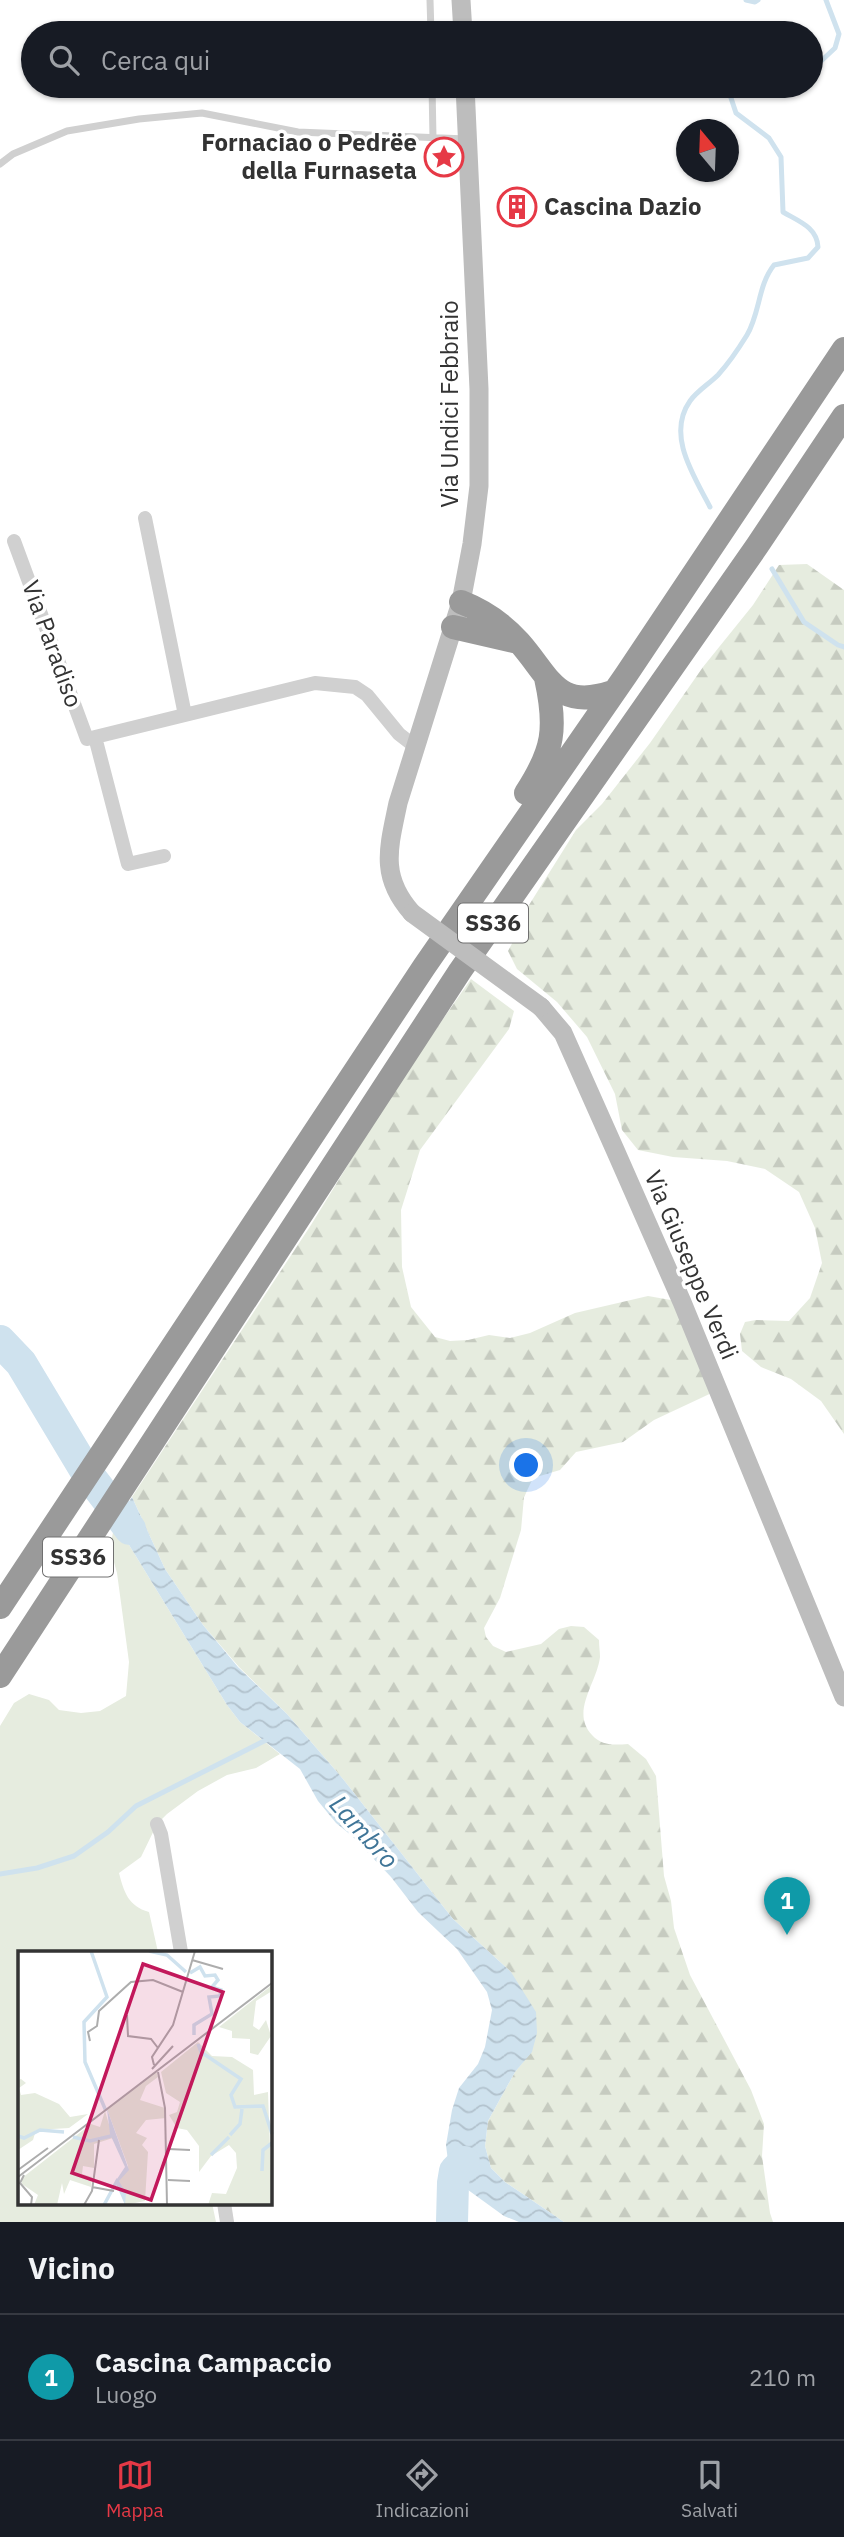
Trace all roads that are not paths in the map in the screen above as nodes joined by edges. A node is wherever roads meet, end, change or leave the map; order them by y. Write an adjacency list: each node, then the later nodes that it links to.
1 (430, 0): 3 (lane)
2 (461, 0): 4 (street)
3 (431, 21)
4 (462, 21)
5 (432, 98): 7 (lane)
6 (465, 98): 8 (street, Via Undici Febbraio)
7 (433, 138): 8 (lane); 9 (lane)
8 (467, 139): 14 (street, Via Undici Febbraio)
9 (0, 164)
10 (844, 349): 18 (highway, SS36)
11 (844, 416): 27 (highway, SS36)
12 (145, 518): 19 (street)
13 (14, 541): 20 (street, Via Paradiso)
14 (461, 602): 15 (street, Via Undici Febbraio); 16 (highway)
15 (453, 627): 16 (highway); 21 (street, Via Undici Febbraio)
16 (519, 642): 17 (highway)
17 (546, 678): 18 (highway); 24 (highway)
18 (613, 692): 24 (highway, SS36)
19 (185, 715): 20 (street, Via Paradiso); 21 (street, Via Paradiso)
20 (95, 737): 22 (street, Via Paradiso)
21 (416, 748): 23 (street, Via Undici Febbraio)
22 (163, 856)
23 (412, 913): 26 (street, Via Giuseppe Verdi, bridge)
24 (424, 967): 25 (highway, SS36)
25 (0, 1607)
26 (840, 1674): 28 (street, Via Giuseppe Verdi)
27 (0, 1676)
28 (844, 1697)
29 (157, 1824): 30 (street)
30 (181, 1951)
31 (224, 2204): 32 (street)
32 (227, 2222)

